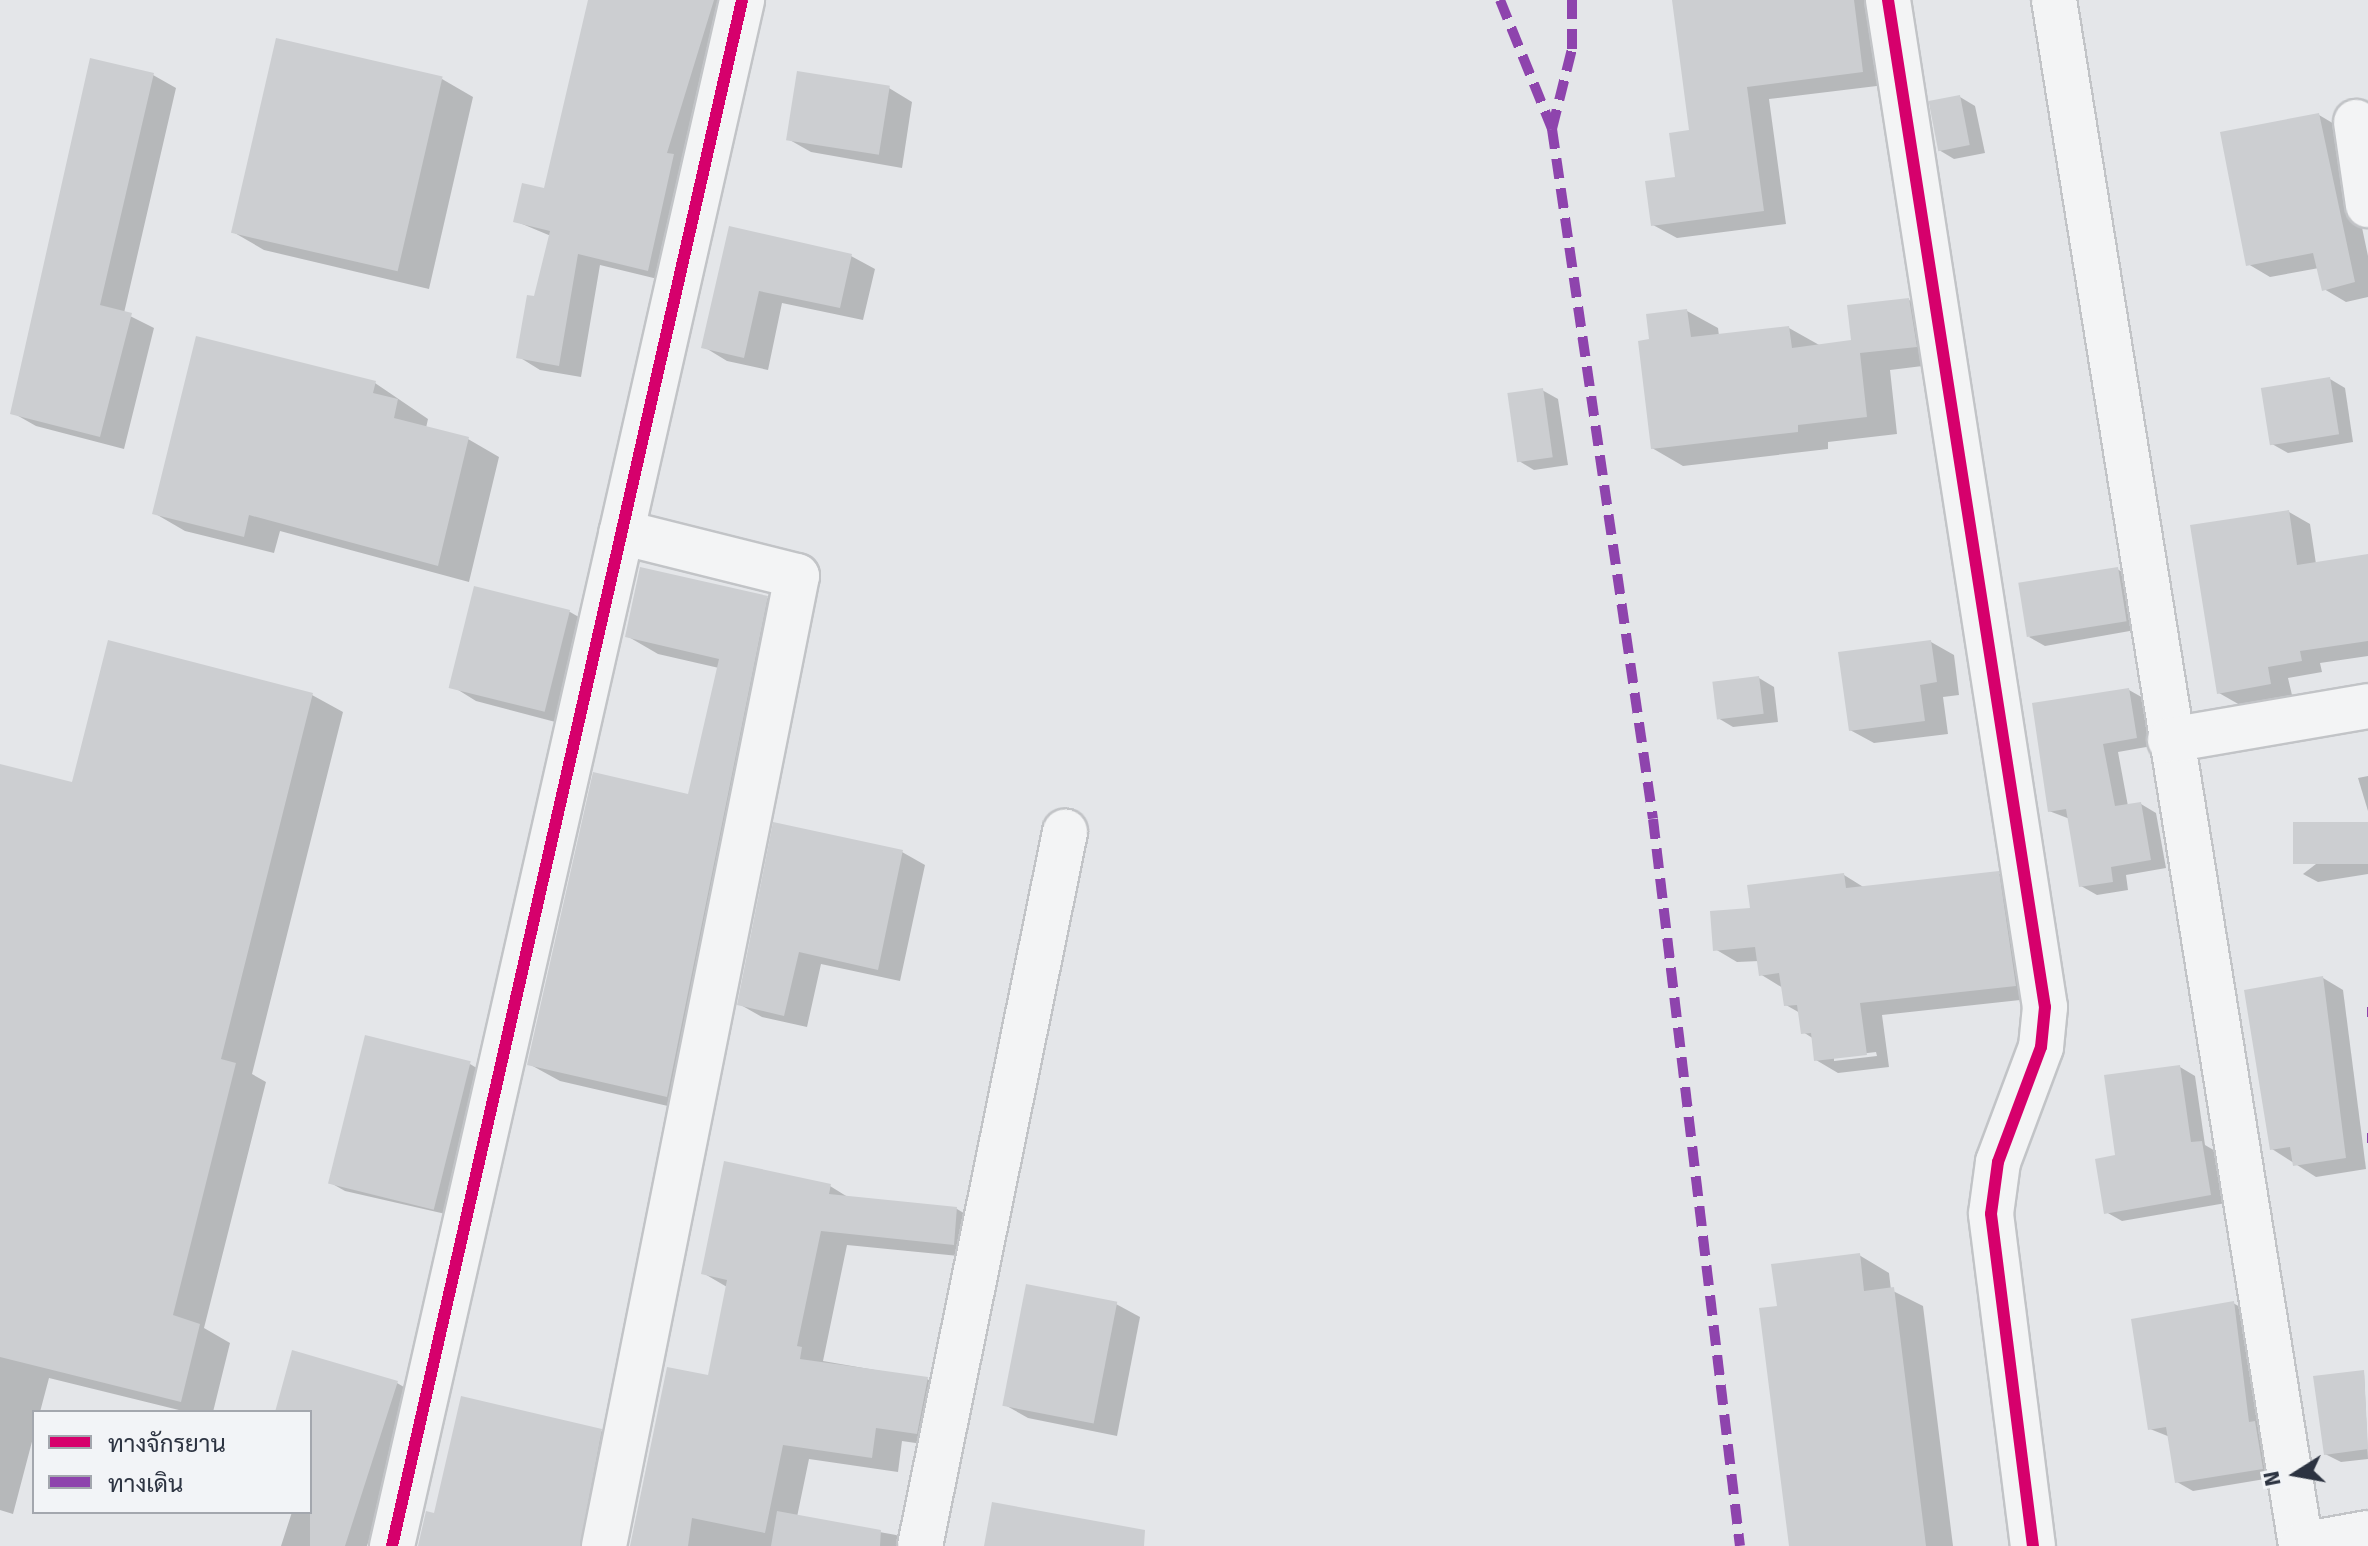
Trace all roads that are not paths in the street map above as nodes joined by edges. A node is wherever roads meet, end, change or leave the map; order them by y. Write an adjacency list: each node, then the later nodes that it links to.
1 (742, 0): 6 (street)
2 (1888, 0): 15 (street)
3 (2054, 0): 8 (street)
4 (2356, 122): 5 (street)
5 (2368, 205)
6 (621, 532): 12 (street); 13 (street)
7 (2368, 706): 8 (street)
8 (2170, 740): 11 (street)
9 (1065, 832): 14 (street)
10 (2368, 1533): 11 (street)
11 (2301, 1545)
12 (392, 1546)
13 (604, 1546)
14 (920, 1546)
15 (2033, 1546)

